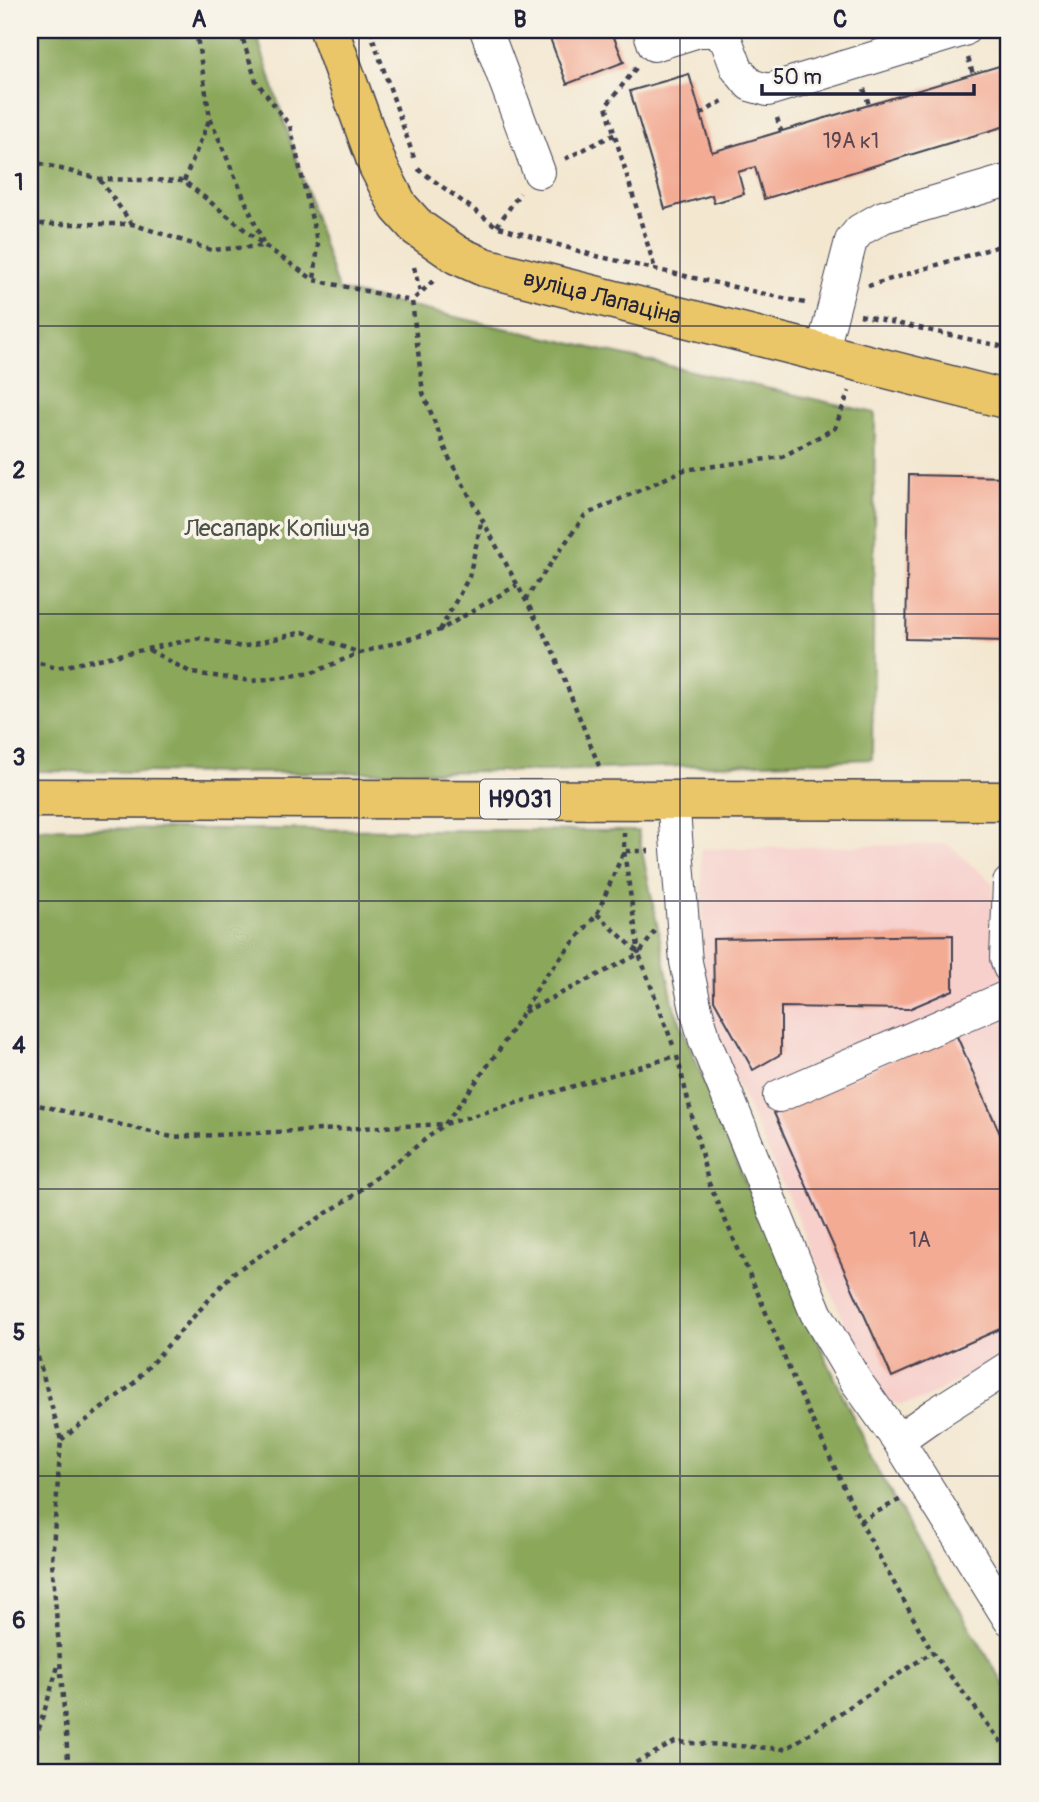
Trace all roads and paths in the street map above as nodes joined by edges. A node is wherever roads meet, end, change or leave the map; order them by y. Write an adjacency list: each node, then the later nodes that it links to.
1 (197, 30): 8 (path)
2 (240, 30): 20 (path)
3 (329, 30): 28 (main road, вуліца Лапаціна)
4 (370, 30): 19 (path)
5 (486, 30): 10 (street)
6 (964, 30): 7 (street)
7 (651, 37): 19 (path)
8 (210, 118): 13 (path); 17 (path)
9 (30, 161): 11 (path)
10 (539, 172)
11 (100, 179): 13 (path); 15 (path)
12 (1009, 180): 28 (street)
13 (184, 181): 17 (path)
14 (30, 224): 15 (path)
15 (132, 224): 17 (path)
16 (1009, 243): 22 (path)
17 (265, 246): 20 (path)
18 (413, 260): 23 (path)
19 (655, 270): 25 (path)
20 (314, 280): 24 (path)
21 (433, 281): 23 (path)
22 (861, 288)
23 (420, 293): 24 (path)
24 (412, 301): 31 (path)
25 (817, 305)
26 (864, 316): 27 (path)
27 (1009, 348)
28 (822, 353): 30 (main road, вуліца Лапаціна)
29 (850, 390): 33 (path)
30 (1009, 400)
31 (482, 519): 32 (path); 34 (path)
32 (517, 585): 33 (path); 34 (path)
33 (525, 600): 40 (path)
34 (440, 630): 36 (path)
35 (149, 650): 36 (path); 36 (path); 37 (path)
36 (360, 653)
37 (30, 660)
38 (30, 798): 40 (main road, Н9031)
39 (673, 799): 40 (main road, Н9031); 41 (main road, Н9031); 43 (street)
40 (612, 800)
41 (1009, 801)
42 (624, 851): 43 (path); 46 (path); 47 (path)
43 (676, 851): 45 (street)
44 (1009, 883): 48 (street)
45 (680, 897): 47 (path); 58 (street)
46 (597, 915): 47 (path); 50 (path)
47 (639, 954): 50 (path); 51 (path)
48 (1009, 967)
49 (1009, 996): 52 (street)
50 (523, 1012): 54 (path)
51 (677, 1056): 54 (path); 60 (path)
52 (779, 1096)
53 (30, 1103): 54 (path)
54 (445, 1124): 57 (path)
55 (30, 1328): 57 (path)
56 (1009, 1367): 58 (street)
57 (61, 1440): 63 (path)
58 (898, 1440): 59 (street)
59 (926, 1486): 60 (path); 61 (street)
60 (860, 1521): 62 (path)
61 (1009, 1619)
62 (932, 1652): 64 (path); 67 (path)
63 (60, 1659): 65 (path); 66 (path)
64 (1009, 1752)
65 (30, 1758)
66 (69, 1772)
67 (618, 1772)

